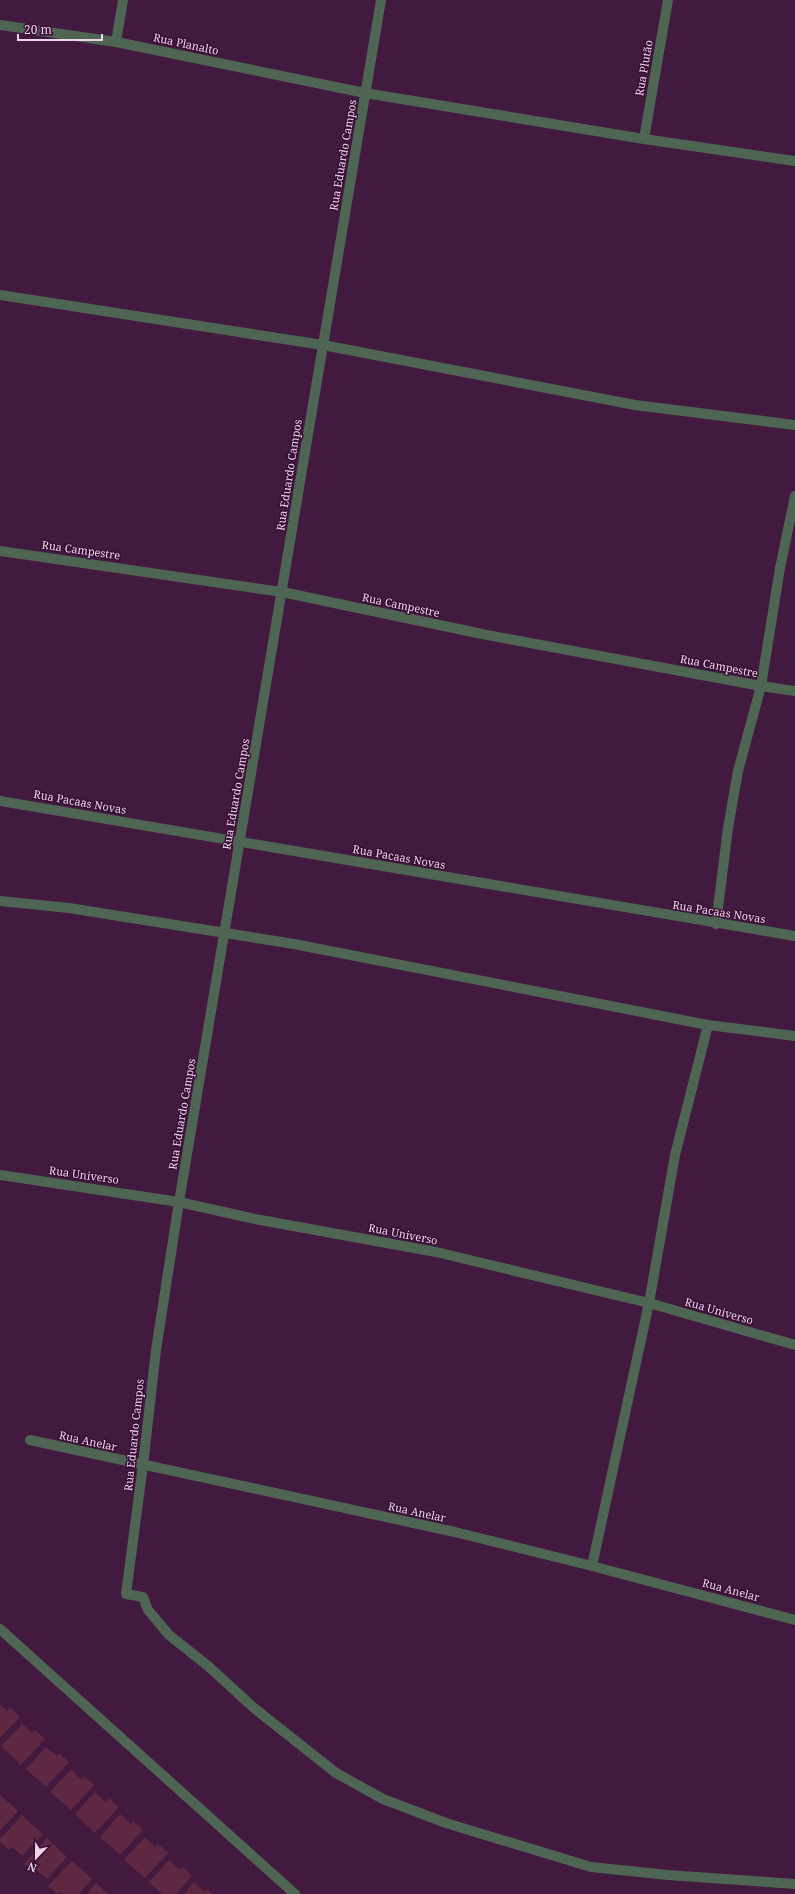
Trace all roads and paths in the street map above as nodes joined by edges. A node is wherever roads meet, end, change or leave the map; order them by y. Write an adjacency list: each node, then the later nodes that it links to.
1 (123, 0): 5 (street)
2 (381, 0): 6 (street, Rua Eduardo Campos)
3 (668, 0): 7 (street, Rua Plutão)
4 (0, 25): 5 (street, Rua Planalto)
5 (116, 42): 6 (street, Rua Planalto)
6 (365, 93): 7 (street, Rua Planalto); 10 (street, Rua Eduardo Campos)
7 (644, 139): 8 (street, Rua Planalto)
8 (795, 161)
9 (0, 295): 10 (street)
10 (322, 345): 11 (street); 14 (street, Rua Eduardo Campos)
11 (795, 425)
12 (795, 496): 15 (street)
13 (0, 551): 14 (street, Rua Campestre)
14 (282, 592): 15 (street, Rua Campestre); 18 (street, Rua Eduardo Campos)
15 (761, 686): 16 (street, Rua Campestre); 20 (street)
16 (795, 690)
17 (0, 801): 18 (street, Rua Pacaas Novas)
18 (240, 842): 20 (street, Rua Pacaas Novas); 21 (street, Rua Eduardo Campos)
19 (0, 901): 21 (street)
20 (716, 924): 22 (street, Rua Pacaas Novas)
21 (225, 932): 23 (street); 26 (street, Rua Eduardo Campos)
22 (795, 936)
23 (708, 1025): 24 (street); 27 (street)
24 (795, 1036)
25 (0, 1175): 26 (street, Rua Universo)
26 (179, 1202): 27 (street, Rua Universo); 30 (street, Rua Eduardo Campos)
27 (649, 1303): 28 (street, Rua Universo); 31 (street)
28 (795, 1345)
29 (30, 1440): 30 (street, Rua Anelar)
30 (143, 1465): 31 (street, Rua Anelar); 34 (street, Rua Eduardo Campos)
31 (592, 1566): 32 (street, Rua Anelar)
32 (795, 1620)
33 (0, 1629): 35 (street)
34 (795, 1884)
35 (294, 1894)

